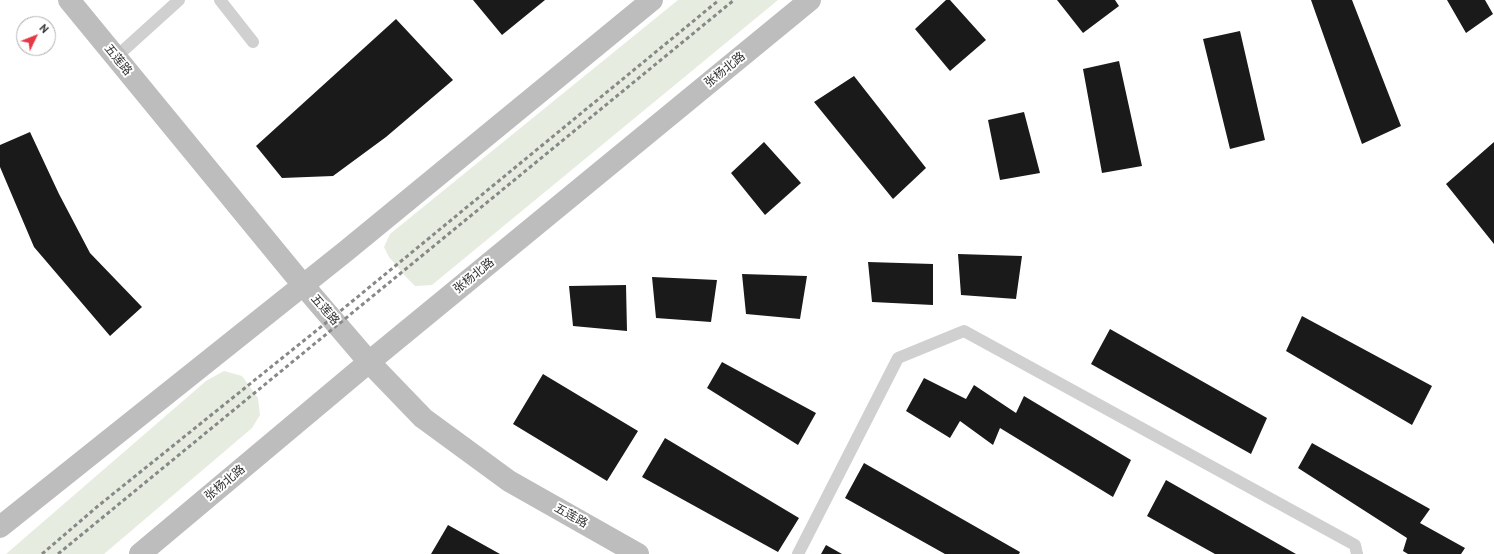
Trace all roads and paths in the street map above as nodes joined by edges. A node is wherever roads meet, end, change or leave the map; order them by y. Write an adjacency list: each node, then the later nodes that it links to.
1 (69, 0): 7 (main road, 五莲路)
2 (179, 0): 7 (lane)
3 (220, 0): 6 (lane)
4 (652, 0): 8 (main road)
5 (810, 0): 9 (main road, 张杨北路)
6 (253, 42)
7 (116, 57): 8 (main road, 五莲路)
8 (303, 285): 9 (main road, 五莲路); 10 (main road)
9 (369, 362): 11 (main road, 张杨北路); 12 (main road, 五莲路)
10 (0, 527)
11 (140, 554)
12 (638, 554)
13 (798, 554): 14 (lane)
14 (1357, 554)

